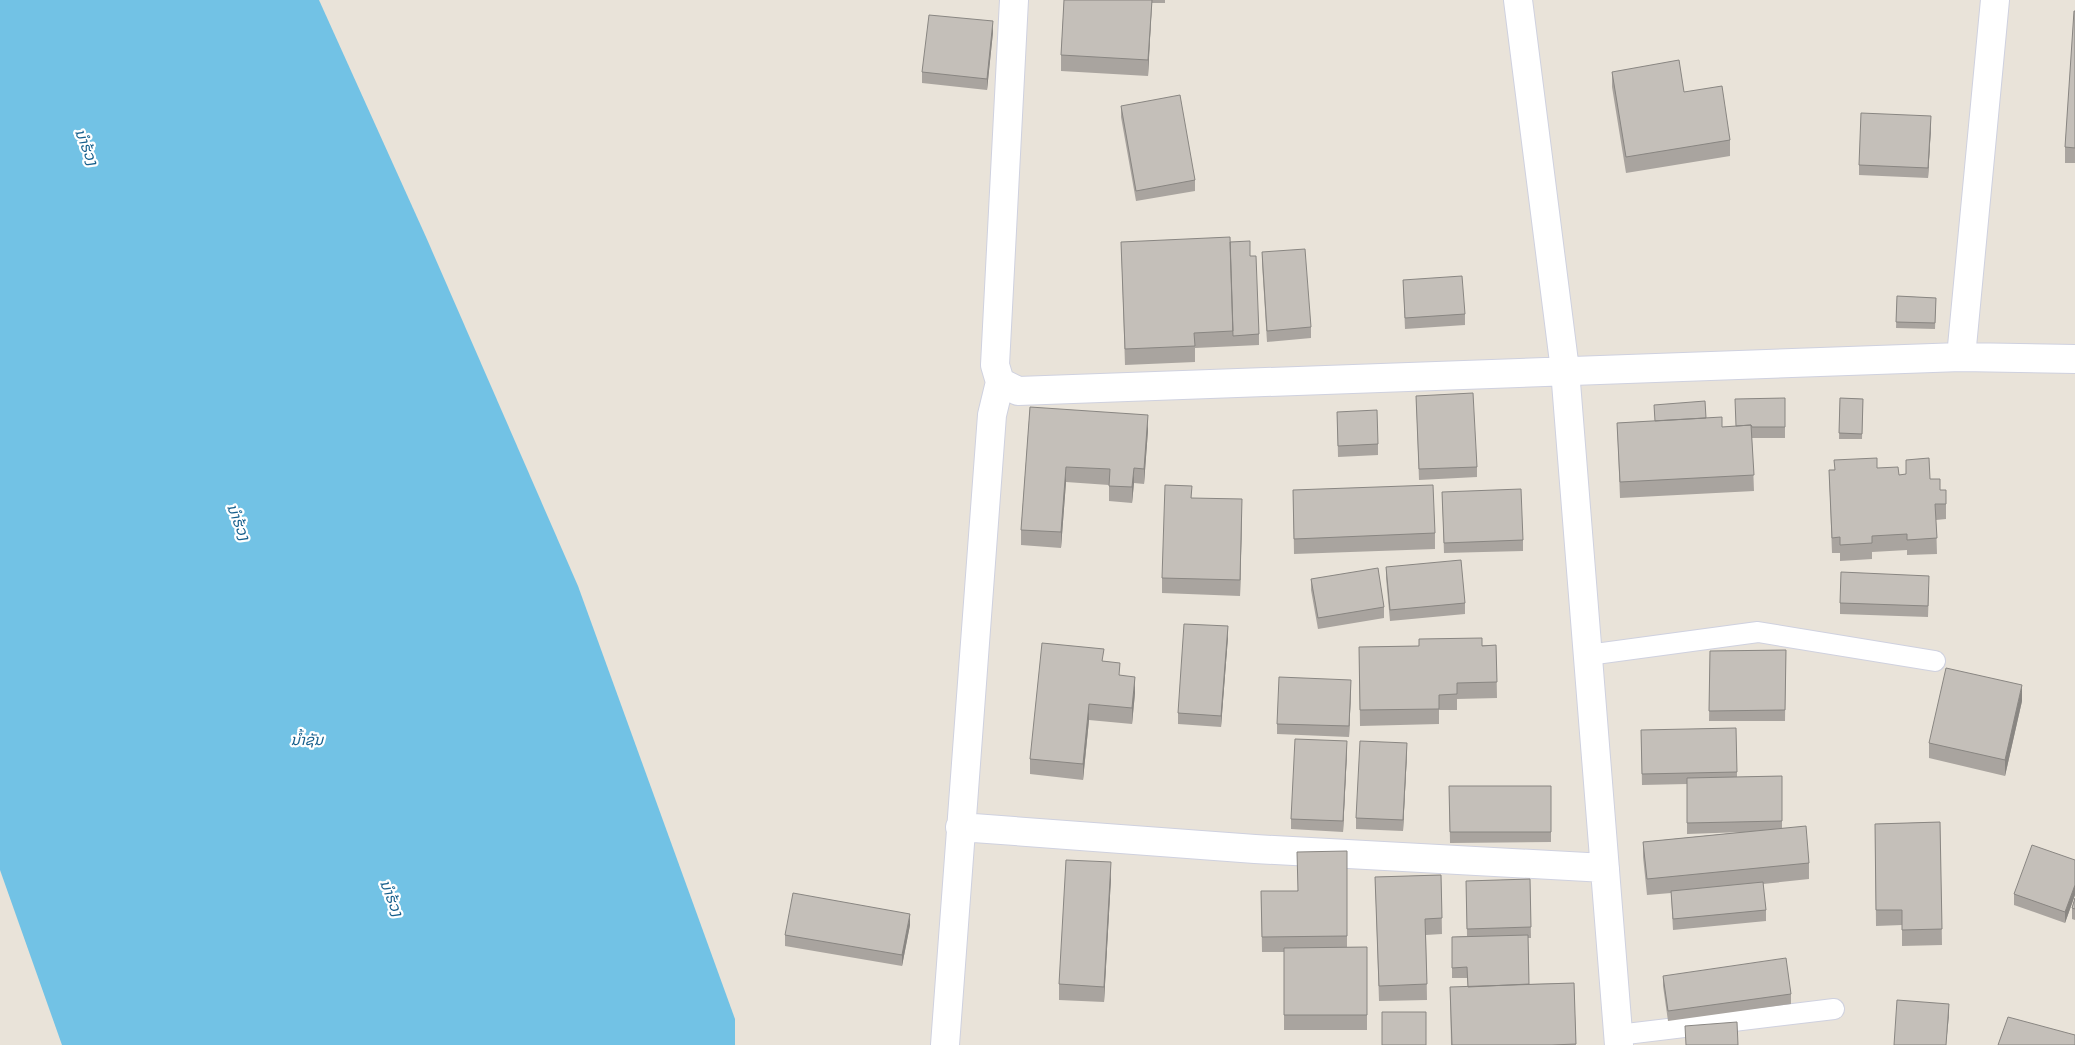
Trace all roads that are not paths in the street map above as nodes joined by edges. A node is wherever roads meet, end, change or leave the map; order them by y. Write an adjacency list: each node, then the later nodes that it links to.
1 (1014, 0): 7 (street)
2 (1518, 0): 6 (street)
3 (1995, 0): 4 (street)
4 (1961, 357): 5 (street); 6 (street)
5 (2075, 359)
6 (1565, 370): 7 (street); 8 (street)
7 (1000, 382): 10 (street)
8 (1588, 655): 9 (lane); 11 (street)
9 (1935, 661)
10 (960, 827): 11 (street); 14 (street)
11 (1605, 868): 13 (street)
12 (1834, 1009): 13 (lane)
13 (1618, 1040)
14 (945, 1045)

